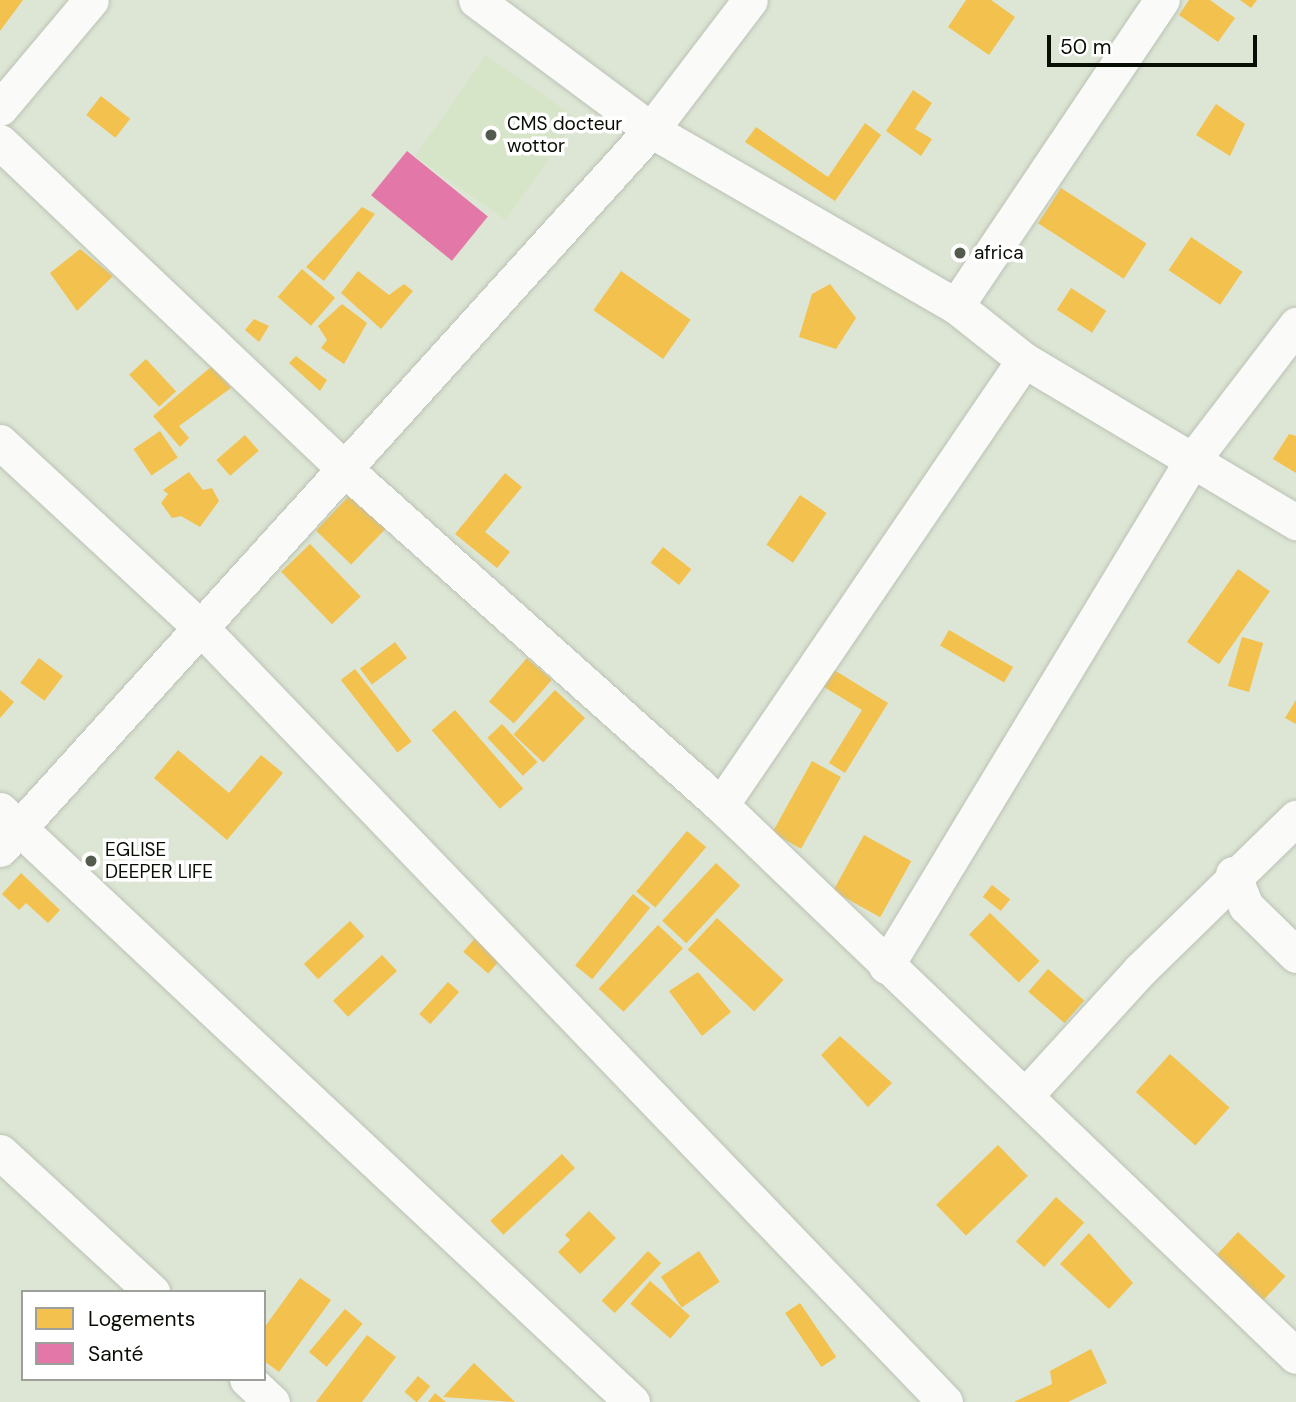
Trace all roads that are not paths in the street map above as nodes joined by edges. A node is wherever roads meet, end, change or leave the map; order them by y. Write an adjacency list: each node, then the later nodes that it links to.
1 (91, 0): 5 (street)
2 (476, 0): 6 (street)
3 (750, 0): 6 (street)
4 (1162, 0): 8 (street)
5 (0, 108)
6 (651, 130): 8 (street); 13 (street)
7 (0, 142): 13 (street)
8 (956, 306): 10 (street)
9 (1296, 325): 12 (street)
10 (1024, 360): 12 (street); 16 (street)
11 (0, 442): 15 (street)
12 (1191, 462): 14 (street); 21 (street)
13 (347, 471): 15 (street); 16 (street)
14 (1296, 522)
15 (202, 629): 18 (street); 29 (street)
16 (721, 804): 21 (street)
17 (1296, 818): 19 (street)
18 (6, 829): 28 (street)
19 (1233, 874): 20 (street); 22 (street)
20 (1296, 955)
21 (886, 966): 22 (street)
22 (1026, 1096): 25 (street)
23 (0, 1152): 24 (street)
24 (150, 1290)
25 (1296, 1356)
26 (249, 1381): 27 (street)
27 (272, 1402)
28 (632, 1402)
29 (944, 1402)

